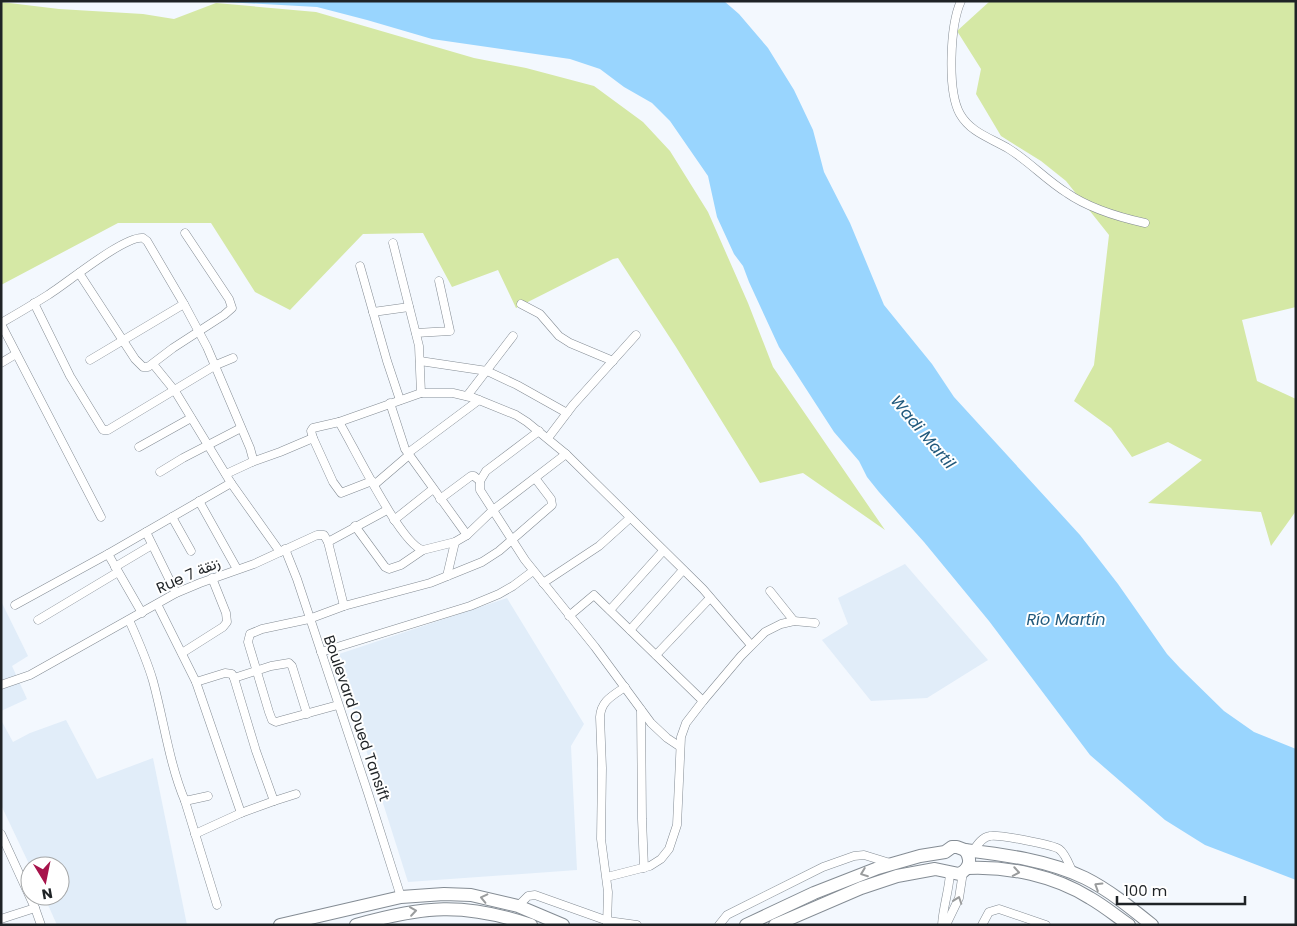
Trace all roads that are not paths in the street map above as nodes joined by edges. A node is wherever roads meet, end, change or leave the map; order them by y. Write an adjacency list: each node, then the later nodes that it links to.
1 (961, 1): 2 (street)
2 (1145, 223)
3 (185, 233): 14 (street)
4 (393, 244): 11 (street)
5 (360, 266): 12 (street)
6 (79, 273): 8 (street); 9 (street); 18 (street)
7 (439, 281): 15 (street)
8 (34, 303): 13 (street); 28 (street)
9 (184, 304): 14 (street); 18 (street)
10 (521, 304): 23 (street)
11 (409, 307): 12 (street); 15 (street)
12 (373, 312): 31 (street)
13 (1, 324): 19 (street)
14 (198, 331): 25 (street); 26 (street)
15 (416, 334): 22 (street)
16 (636, 335): 23 (street)
17 (513, 336): 27 (street)
18 (123, 339): 21 (street); 25 (street)
19 (16, 354): 24 (street); 57 (street)
20 (233, 358): 26 (street)
21 (90, 360)
22 (420, 361): 27 (street); 29 (street)
23 (612, 361): 34 (street)
24 (1, 363)
25 (152, 364): 28 (street, Boulevard Oued Tansift)
26 (216, 365): 28 (street); 37 (street)
27 (487, 371): 30 (street); 34 (street)
28 (175, 391): 35 (street, Boulevard Oued Tansift)
29 (421, 393): 30 (street); 31 (street)
30 (467, 396): 32 (street)
31 (400, 400): 33 (street)
32 (479, 400): 38 (street); 43 (street)
33 (390, 403): 36 (street); 43 (street)
34 (567, 413): 40 (street)
35 (191, 418): 41 (street, Boulevard Oued Tansift); 42 (street)
36 (339, 422): 39 (street); 51 (street)
37 (242, 428): 41 (street); 45 (street)
38 (539, 431): 40 (street); 49 (street)
39 (313, 438): 45 (street); 51 (street)
40 (548, 438): 44 (street)
41 (208, 445): 46 (street); 47 (street, Boulevard Oued Tansift)
42 (138, 447)
43 (408, 454): 51 (street); 52 (street)
44 (566, 454): 48 (street); 59 (street)
45 (252, 462): 47 (street)
46 (160, 472)
47 (226, 474): 50 (street, Boulevard Oued Tansift)
48 (535, 478): 56 (street); 64 (street)
49 (480, 481): 53 (street); 56 (street)
50 (231, 483): 54 (street); 70 (street, Boulevard Oued Tansift)
51 (373, 483): 55 (street)
52 (433, 489): 53 (street); 60 (street)
53 (440, 499): 63 (street)
54 (199, 501): 58 (street); 73 (street)
55 (387, 510): 60 (street); 61 (street)
56 (493, 510): 63 (street); 64 (street)
57 (101, 517)
58 (172, 517): 62 (street); 69 (street)
59 (630, 518): 71 (street); 79 (street)
60 (394, 520): 68 (street)
61 (354, 526): 65 (street); 68 (street)
62 (146, 532): 67 (street); 72 (street)
63 (467, 535): 66 (street)
64 (511, 540): 76 (street); 77 (street)
65 (328, 542): 70 (street, Rue 7 زنقة); 85 (street)
66 (455, 542): 68 (street); 77 (street)
67 (152, 545): 74 (street); 81 (street)
68 (423, 550)
69 (190, 551)
70 (282, 551): 73 (street, Rue 7 زنقة); 89 (street, Boulevard Oued Tansift)
71 (663, 551): 75 (street); 86 (street)
72 (108, 554): 74 (street); 84 (street)
73 (237, 569): 78 (street, Rue 7 زنقة)
74 (116, 570): 87 (street); 90 (street)
75 (683, 570): 82 (street); 94 (street)
76 (533, 571): 79 (street); 96 (street)
77 (447, 576): 85 (street)
78 (212, 578): 81 (street, Rue 7 زنقة); 97 (street)
79 (543, 583): 88 (street)
80 (770, 591): 92 (street)
81 (176, 594): 83 (street, Rue 7 زنقة)
82 (710, 598): 95 (street); 98 (street)
83 (157, 604): 87 (street, Rue 7 زنقة); 97 (street)
84 (15, 605)
85 (344, 606): 89 (street)
86 (610, 610): 88 (street); 94 (street)
87 (142, 613): 91 (street, Rue 7 زنقة)
88 (568, 616): 103 (street)
89 (309, 619): 96 (street, Boulevard Oued Tansift); 99 (street)
90 (38, 620)
91 (129, 620): 102 (street, Rue 7 زنقة); 112 (street)
92 (794, 621): 93 (street); 95 (street)
93 (815, 623)
94 (630, 630): 98 (street)
95 (752, 645): 104 (street)
96 (321, 652): 105 (street, Boulevard Oued Tansift)
97 (182, 653): 101 (street)
98 (656, 655): 104 (street)
99 (257, 670): 100 (street); 107 (street); 107 (street)
100 (234, 678): 101 (street); 111 (street)
101 (196, 682): 113 (street)
102 (1, 685)
103 (626, 687): 106 (street); 122 (street)
104 (703, 701): 108 (street)
105 (338, 705): 107 (street); 123 (street, Boulevard Oued Tansift)
106 (641, 710): 108 (street); 119 (street)
107 (307, 714)
108 (679, 746): 119 (street)
109 (296, 794): 111 (street)
110 (208, 796): 112 (street)
111 (274, 801): 113 (street)
112 (185, 802): 115 (street)
113 (241, 812): 115 (street)
114 (1, 834): 126 (street)
115 (196, 834): 124 (street)
116 (969, 851): 117 (highway); 120 (highway); 121 (highway); 121 (street)
117 (945, 852): 118 (highway); 120 (highway)
118 (890, 864): 137 (street); 138 (highway, one-way to 138)
119 (644, 868): 122 (street)
120 (957, 871): 139 (highway); 140 (street); 141 (street, one-way to 120); 144 (highway, one-way to 144)
121 (1072, 872): 145 (highway, one-way to 121)
122 (607, 877): 130 (street)
123 (401, 897): 125 (highway, one-way to 123); 127 (highway)
124 (217, 904)
125 (518, 906): 130 (street); 135 (highway)
126 (35, 908): 128 (street); 131 (street)
127 (339, 910): 132 (highway); 133 (highway)
128 (1, 919)
129 (367, 923): 134 (highway, one-way to 134)
130 (607, 923): 136 (street)
131 (41, 925)
132 (280, 925)
133 (296, 925)
134 (530, 925)
135 (564, 925)
136 (637, 925)
137 (719, 925)
138 (746, 925)
139 (775, 925)
140 (942, 925)
141 (946, 925)
142 (982, 925): 143 (street)
143 (1046, 925)
144 (1129, 925)
145 (1152, 925)

